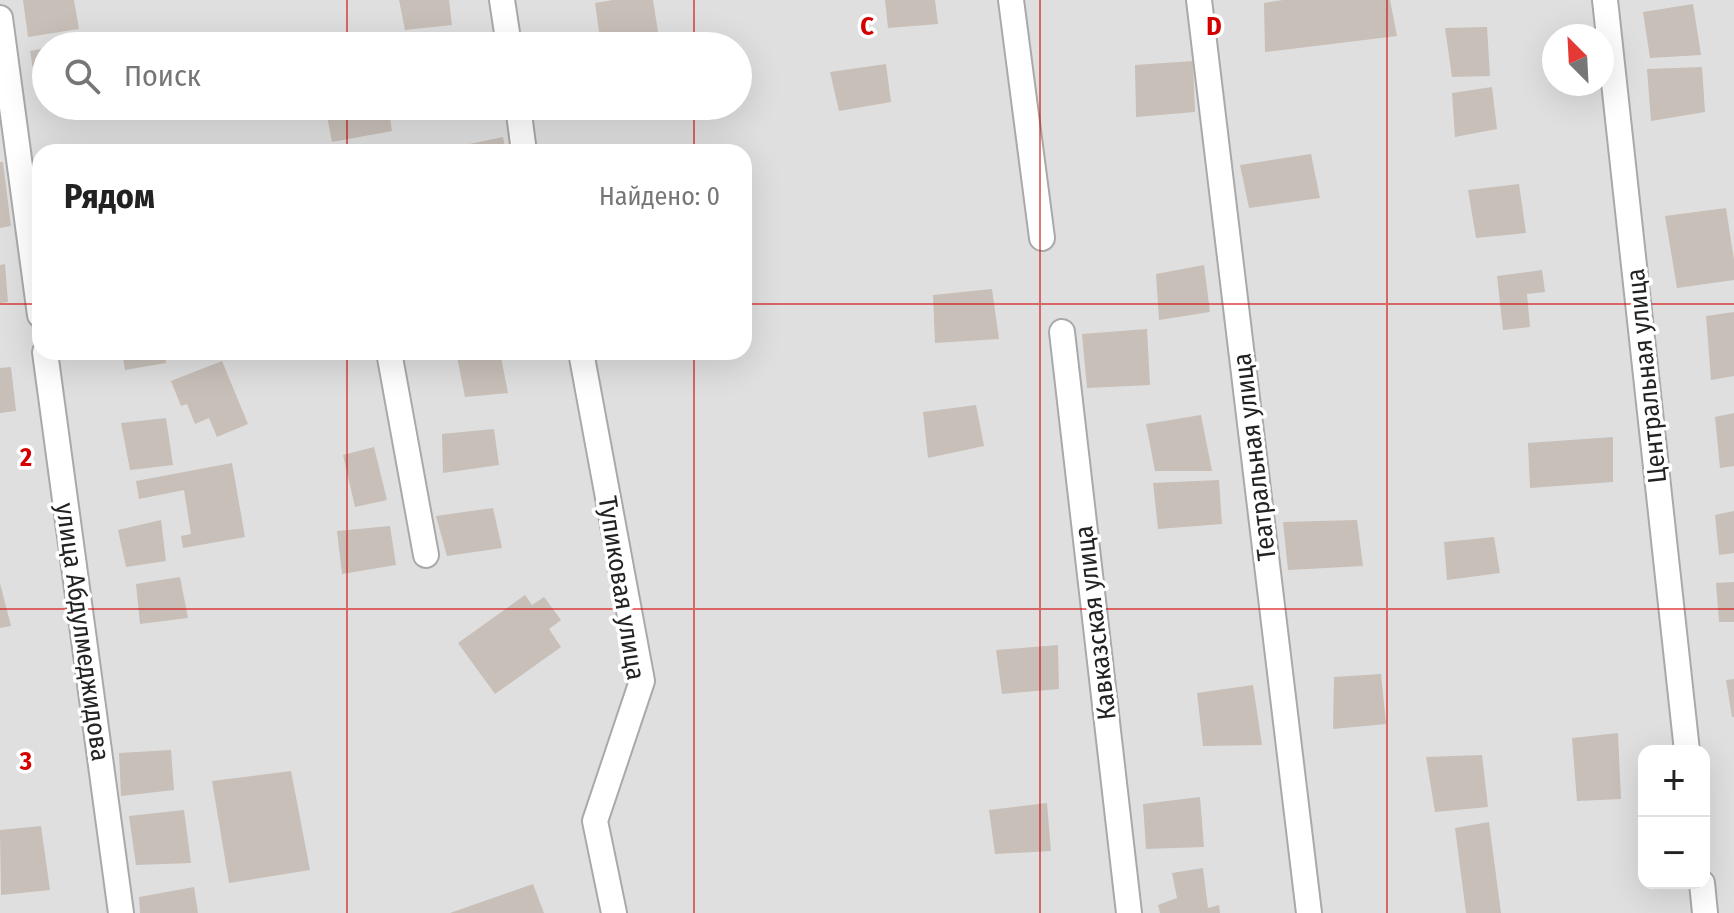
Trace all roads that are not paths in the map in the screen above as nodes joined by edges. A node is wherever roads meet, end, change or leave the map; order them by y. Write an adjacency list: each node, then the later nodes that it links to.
1 (502, 0): 6 (street)
2 (1011, 0): 9 (street)
3 (1199, 0): 21 (street, Театральная улица)
4 (1605, 0): 16 (street, Центральная улица)
5 (0, 18): 10 (street)
6 (507, 32)
7 (520, 120): 8 (street)
8 (523, 144)
9 (1042, 238)
10 (32, 256)
11 (1062, 332): 20 (street, Кавказская улица)
12 (46, 360): 18 (street, улица Абдулмеджидова)
13 (390, 360): 15 (street)
14 (582, 360): 19 (street, Тупиковая улица)
15 (426, 555)
16 (1686, 745)
17 (1703, 889): 22 (street)
18 (121, 913)
19 (614, 913)
20 (1129, 913)
21 (1309, 913)
22 (1705, 913)

